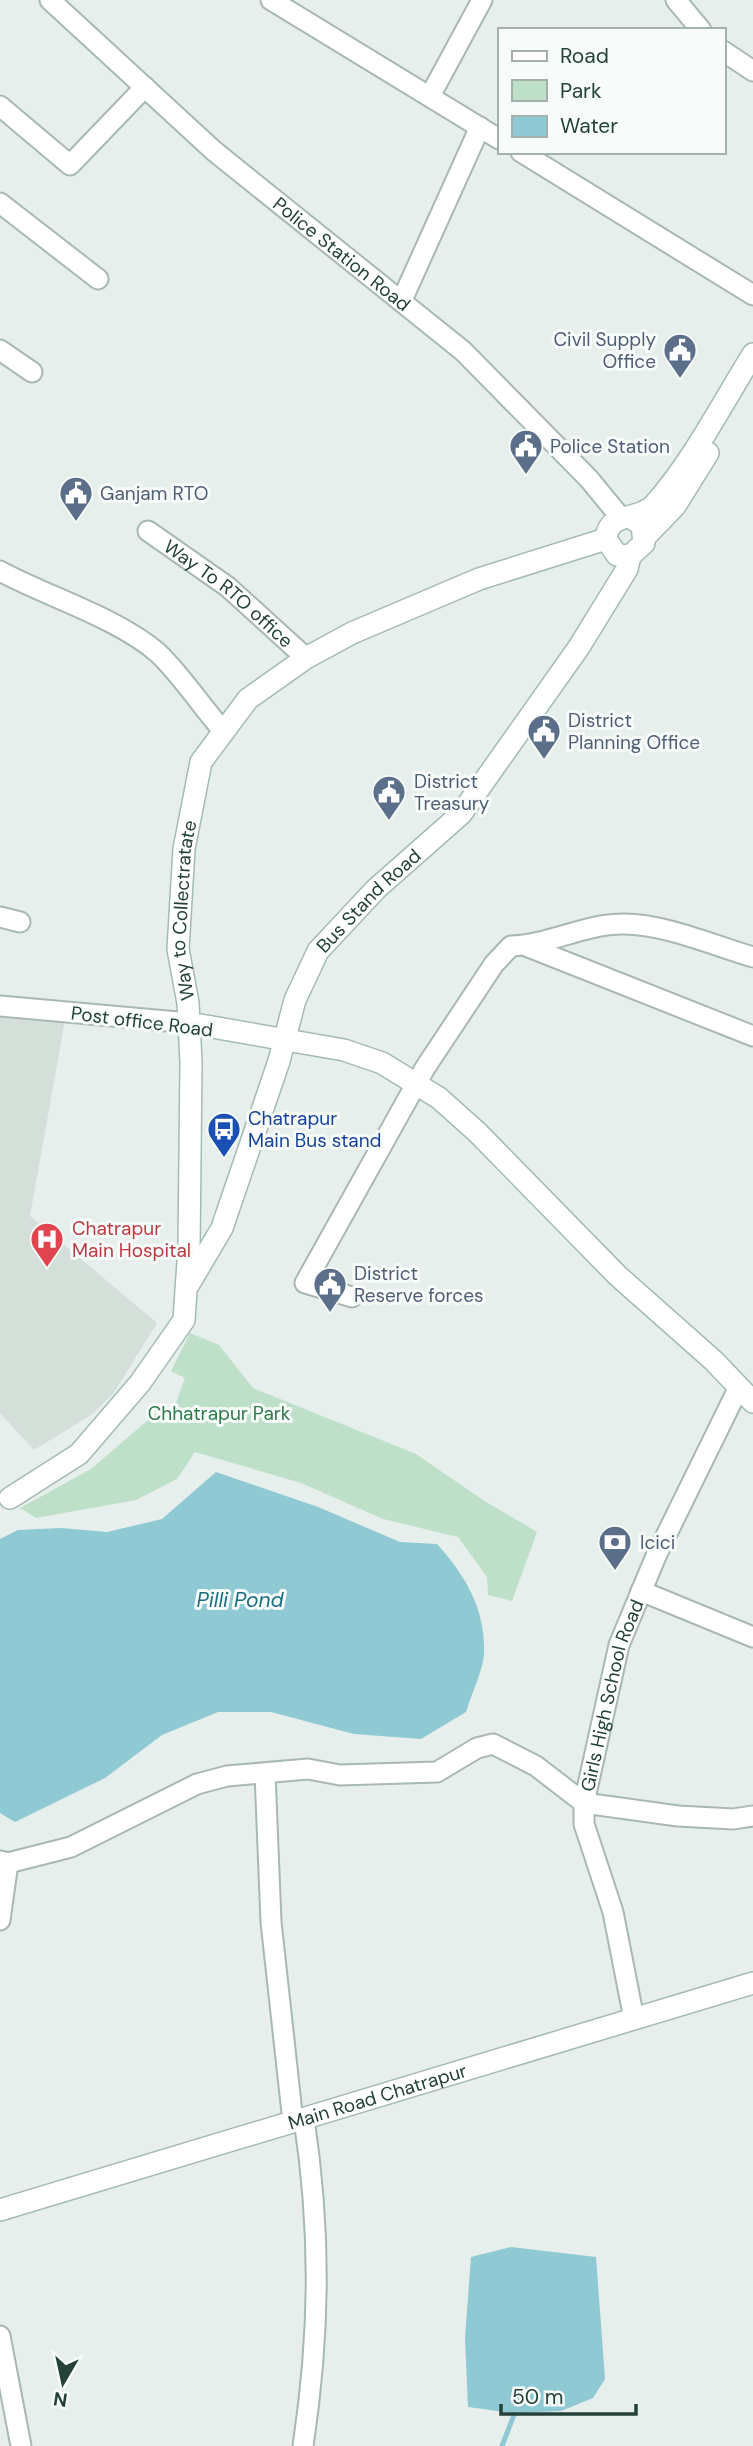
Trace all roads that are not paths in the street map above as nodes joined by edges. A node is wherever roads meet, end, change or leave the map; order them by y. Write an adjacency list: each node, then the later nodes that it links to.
1 (50, 0): 8 (street, Police Station Road)
2 (271, 0): 9 (street)
3 (482, 0): 9 (street)
4 (676, 0): 5 (street)
5 (699, 28)
6 (725, 52): 7 (street)
7 (753, 71)
8 (145, 87): 10 (street); 17 (street, Police Station Road)
9 (430, 96): 11 (street)
10 (0, 106)
11 (480, 127): 12 (street); 17 (street)
12 (498, 138)
13 (524, 154): 16 (street)
14 (0, 203): 15 (street)
15 (98, 279)
16 (753, 295)
17 (402, 300): 22 (street, Police Station Road)
18 (0, 351): 20 (street)
19 (753, 354): 22 (main road)
20 (32, 372)
21 (753, 380): 24 (main road)
22 (626, 518): 24 (main road); 25 (main road)
23 (148, 531): 28 (street, Way To RTO office)
24 (645, 537): 26 (main road)
25 (606, 539): 26 (main road); 28 (main road, Way to Collectratate)
26 (630, 556): 37 (main road, Bus Stand Road)
27 (0, 571): 29 (street)
28 (306, 658): 29 (main road, Way to Collectratate)
29 (223, 732): 35 (main road, Way to Collectratate)
30 (0, 917): 31 (street)
31 (20, 922)
32 (526, 946): 33 (street); 36 (street); 38 (street)
33 (753, 957)
34 (0, 1006): 35 (street, Post office Road)
35 (189, 1023): 37 (main road, Post office Road); 39 (main road, Way to Collectratate)
36 (753, 1036)
37 (284, 1041): 38 (main road, Post office Road); 39 (main road, Bus Stand Road)
38 (417, 1084): 40 (street); 41 (main road, Post office Road)
39 (187, 1288): 42 (main road, Way to Collectratate)
40 (352, 1297)
41 (746, 1395): 43 (street, Girls High School Road)
42 (5, 1500)
43 (642, 1591): 44 (street); 46 (street, Girls High School Road)
44 (753, 1637)
45 (265, 1773): 46 (street); 48 (street); 52 (street)
46 (584, 1803): 47 (street); 51 (street, Girls High School Road)
47 (753, 1816)
48 (4, 1862): 49 (street)
49 (0, 1920)
50 (753, 1983): 51 (main road, Main Road Chatrapur)
51 (634, 2019): 52 (main road, Main Road Chatrapur)
52 (298, 2120): 53 (main road, Main Road Chatrapur); 56 (street)
53 (0, 2210)
54 (0, 2336): 55 (street)
55 (20, 2446)
56 (303, 2446)

